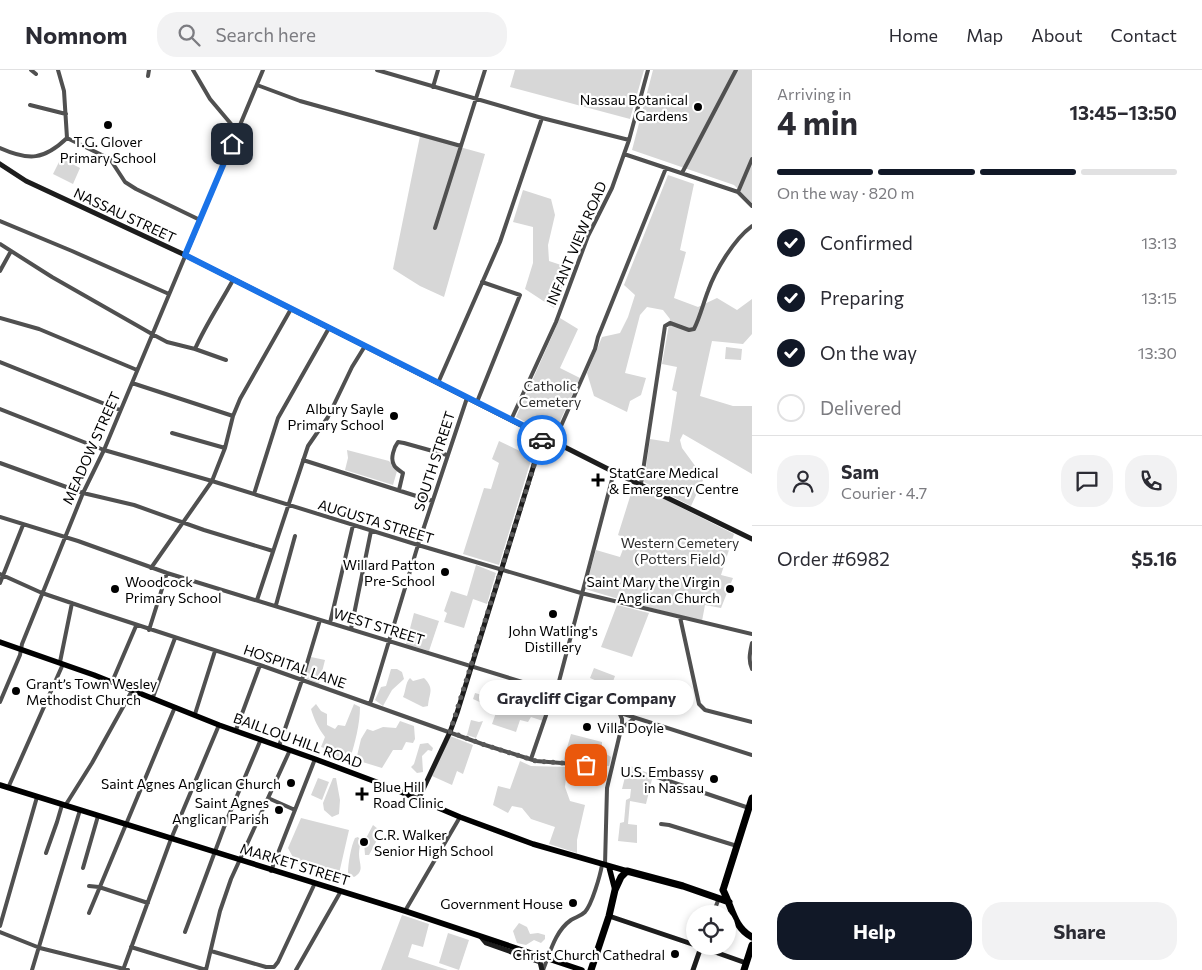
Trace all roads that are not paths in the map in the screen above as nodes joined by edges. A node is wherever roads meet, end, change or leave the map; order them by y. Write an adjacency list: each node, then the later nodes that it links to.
1 (32, 70): 12 (street)
2 (58, 70): 18 (street)
3 (149, 70): 13 (street)
4 (193, 70): 20 (street)
5 (264, 70): 14 (street, MEADOW STREET)
6 (376, 70): 11 (street)
7 (438, 70): 15 (street)
8 (485, 70): 16 (street)
9 (648, 70): 22 (street, INFANT VIEW ROAD)
10 (736, 70): 29 (street)
11 (391, 72): 15 (street)
12 (36, 74)
13 (148, 76)
14 (257, 85): 20 (street, MEADOW STREET); 23 (street)
15 (433, 87): 16 (street)
16 (476, 99): 19 (street); 23 (street)
17 (30, 104): 18 (street)
18 (66, 114): 21 (street)
19 (542, 118): 22 (street); 41 (street)
20 (237, 132): 32 (street, MEADOW STREET)
21 (67, 138): 24 (street); 32 (street)
22 (629, 140): 25 (street, INFANT VIEW ROAD)
23 (461, 146): 35 (street)
24 (0, 148)
25 (624, 154): 28 (street); 59 (street, INFANT VIEW ROAD)
26 (752, 159): 30 (street)
27 (0, 164): 38 (main road, NASSAU STREET)
28 (666, 168): 29 (street); 61 (street)
29 (682, 173): 30 (street)
30 (738, 192): 31 (street)
31 (752, 206)
32 (200, 220): 38 (street, MEADOW STREET)
33 (0, 221): 42 (street)
34 (752, 226): 69 (street)
35 (435, 228)
36 (0, 244): 37 (street)
37 (11, 251): 39 (street); 46 (street)
38 (185, 255): 40 (main road, NASSAU STREET); 42 (street, MEADOW STREET)
39 (0, 271)
40 (233, 280): 43 (main road, NASSAU STREET); 48 (street)
41 (482, 282): 53 (street); 55 (street)
42 (169, 294): 46 (street, MEADOW STREET)
43 (291, 309): 45 (main road, NASSAU STREET); 58 (street)
44 (0, 318): 51 (street)
45 (329, 328): 47 (main road, NASSAU STREET); 72 (street)
46 (152, 334): 48 (street); 51 (street, MEADOW STREET)
47 (365, 346): 53 (main road, NASSAU STREET); 65 (street)
48 (195, 349): 49 (street)
49 (226, 360)
50 (0, 362): 57 (street)
51 (137, 370): 52 (street, MEADOW STREET)
52 (132, 383): 57 (street, MEADOW STREET); 58 (street)
53 (438, 383): 54 (main road, NASSAU STREET)
54 (467, 398): 55 (main road, NASSAU STREET); 64 (street, SOUTH STREET)
55 (477, 402): 59 (main road, NASSAU STREET)
56 (0, 409): 63 (street, AUGUSTA STREET)
57 (120, 410): 63 (street, MEADOW STREET)
58 (234, 416): 62 (street)
59 (511, 420): 61 (main road, NASSAU STREET)
60 (172, 433): 62 (street)
61 (546, 437): 67 (main road, NASSAU STREET); 86 (main road)
62 (225, 448): 68 (street)
63 (104, 450): 68 (street, AUGUSTA STREET); 71 (street, MEADOW STREET)
64 (447, 455): 70 (street); 73 (street, SOUTH STREET)
65 (303, 460): 70 (street); 74 (street)
66 (0, 463): 71 (street)
67 (614, 472): 69 (main road, NASSAU STREET); 91 (street)
68 (212, 481): 72 (street, AUGUSTA STREET); 76 (street)
69 (641, 484): 82 (main road, NASSAU STREET)
70 (398, 490): 73 (street)
71 (83, 493): 76 (street); 81 (street, MEADOW STREET)
72 (254, 494): 74 (street, AUGUSTA STREET)
73 (432, 501): 83 (street, SOUTH STREET)
74 (288, 505): 78 (street, AUGUSTA STREET); 84 (street)
75 (0, 518): 77 (street, WEST STREET)
76 (183, 523): 84 (street); 85 (street)
77 (23, 525): 81 (street, WEST STREET); 88 (street)
78 (353, 525): 79 (street, AUGUSTA STREET); 97 (street)
79 (371, 531): 83 (street, AUGUSTA STREET); 99 (street)
80 (295, 536): 94 (street)
81 (65, 537): 85 (street, WEST STREET); 90 (street, MEADOW STREET)
82 (752, 539)
83 (418, 545): 86 (street, AUGUSTA STREET); 104 (street, SOUTH STREET)
84 (273, 551): 92 (street)
85 (151, 568): 87 (street, WEST STREET)
86 (500, 569): 91 (street, AUGUSTA STREET); 110 (main road)
87 (167, 573): 92 (street, WEST STREET); 100 (street)
88 (2, 575): 89 (street); 90 (street, HOSPITAL LANE)
89 (0, 583)
90 (42, 593): 93 (street, HOSPITAL LANE); 106 (street, MEADOW STREET)
91 (581, 593): 95 (street, AUGUSTA STREET); 115 (street)
92 (257, 600): 94 (street, WEST STREET)
93 (72, 603): 98 (street, HOSPITAL LANE); 108 (street)
94 (276, 606): 96 (street, WEST STREET)
95 (680, 617): 101 (street, AUGUSTA STREET); 123 (street)
96 (320, 620): 97 (street, WEST STREET); 112 (street)
97 (330, 623): 99 (street, WEST STREET)
98 (136, 626): 100 (street, HOSPITAL LANE); 113 (street)
99 (351, 629): 104 (street, WEST STREET)
100 (149, 630): 102 (street, HOSPITAL LANE)
101 (752, 634)
102 (175, 638): 107 (street, HOSPITAL LANE); 116 (street)
103 (0, 642): 106 (main road, BAILLOU HILL ROAD)
104 (390, 642): 110 (street, WEST STREET); 118 (street, SOUTH STREET)
105 (752, 643): 111 (street)
106 (21, 649): 108 (main road, BAILLOU HILL ROAD); 117 (street, MEADOW STREET)
107 (216, 651): 109 (street, HOSPITAL LANE); 121 (street)
108 (62, 663): 113 (main road, BAILLOU HILL ROAD); 137 (street)
109 (260, 665): 112 (street, HOSPITAL LANE); 126 (street)
110 (471, 667): 115 (street, WEST STREET); 127 (main road)
111 (752, 670)
112 (302, 680): 118 (street, HOSPITAL LANE); 129 (street)
113 (112, 682): 114 (main road, BAILLOU HILL ROAD)
114 (133, 689): 116 (main road, BAILLOU HILL ROAD); 142 (street)
115 (555, 692): 120 (street, WEST STREET); 133 (street)
116 (153, 697): 119 (main road, BAILLOU HILL ROAD)
117 (0, 702)
118 (370, 704): 127 (street, HOSPITAL LANE)
119 (175, 706): 121 (main road, BAILLOU HILL ROAD); 148 (street)
120 (619, 712): 122 (street, WEST STREET); 125 (street)
121 (195, 714): 124 (main road, BAILLOU HILL ROAD)
122 (635, 718): 125 (street); 131 (street, WEST STREET)
123 (752, 722)
124 (219, 724): 126 (main road, BAILLOU HILL ROAD); 150 (street)
125 (622, 728): 155 (street)
126 (236, 730): 128 (main road, BAILLOU HILL ROAD)
127 (450, 732): 133 (street, HOSPITAL LANE); 141 (main road)
128 (261, 739): 129 (main road, BAILLOU HILL ROAD); 152 (street)
129 (279, 746): 130 (main road, BAILLOU HILL ROAD)
130 (290, 750): 132 (main road, BAILLOU HILL ROAD); 139 (street)
131 (752, 755)
132 (316, 759): 141 (main road, BAILLOU HILL ROAD); 145 (street)
133 (532, 759): 134 (street, HOSPITAL LANE)
134 (586, 765)
135 (654, 776): 143 (street)
136 (0, 786): 137 (main road, MARKET STREET)
137 (8, 788): 138 (main road, MARKET STREET)
138 (37, 797): 142 (main road, MARKET STREET); 172 (street)
139 (268, 798): 145 (street); 154 (street)
140 (752, 798): 143 (highway)
141 (418, 800): 147 (main road, BAILLOU HILL ROAD)
142 (63, 805): 144 (main road, MARKET STREET); 153 (street)
143 (749, 808): 151 (highway)
144 (80, 810): 146 (main road, MARKET STREET); 179 (street)
145 (295, 810): 157 (street)
146 (98, 816): 148 (main road, MARKET STREET); 156 (street)
147 (460, 817): 155 (main road, BAILLOU HILL ROAD); 169 (street)
148 (126, 824): 150 (main road, MARKET STREET); 161 (street)
149 (661, 824): 151 (street)
150 (171, 839): 152 (main road, MARKET STREET); 167 (street)
151 (736, 846): 163 (highway)
152 (214, 852): 154 (main road, MARKET STREET); 174 (street)
153 (46, 853)
154 (240, 860): 157 (main road, MARKET STREET); 181 (street)
155 (606, 866): 158 (main road, BAILLOU HILL ROAD); 162 (main road); 189 (street)
156 (83, 868)
157 (271, 871): 159 (main road, MARKET STREET)
158 (627, 871): 162 (highway); 165 (highway)
159 (315, 883): 164 (main road, MARKET STREET); 181 (street)
160 (89, 886): 161 (street)
161 (99, 887): 167 (street); 170 (street)
162 (615, 890): 171 (highway)
163 (723, 890): 165 (highway); 166 (highway)
164 (341, 891): 169 (main road, MARKET STREET); 188 (street)
165 (716, 896): 166 (highway); 168 (street)
166 (729, 902): 176 (highway)
167 (148, 903): 180 (street)
168 (714, 905)
169 (405, 911): 175 (main road, MARKET STREET)
170 (90, 913)
171 (609, 916): 177 (main road); 191 (highway)
172 (0, 926)
173 (0, 932): 179 (street)
174 (185, 932)
175 (481, 937): 189 (main road); 190 (main road, MARKET STREET)
176 (752, 937)
177 (686, 942)
178 (752, 945): 184 (highway)
179 (40, 948): 185 (street); 186 (street)
180 (131, 948): 186 (street); 187 (street)
181 (212, 951): 187 (street)
182 (697, 955): 192 (main road)
183 (720, 955): 184 (main road)
184 (745, 966)
185 (32, 970)
186 (125, 970)
187 (206, 970)
188 (296, 970)
189 (542, 970)
190 (582, 970)
191 (591, 970)
192 (693, 970)

